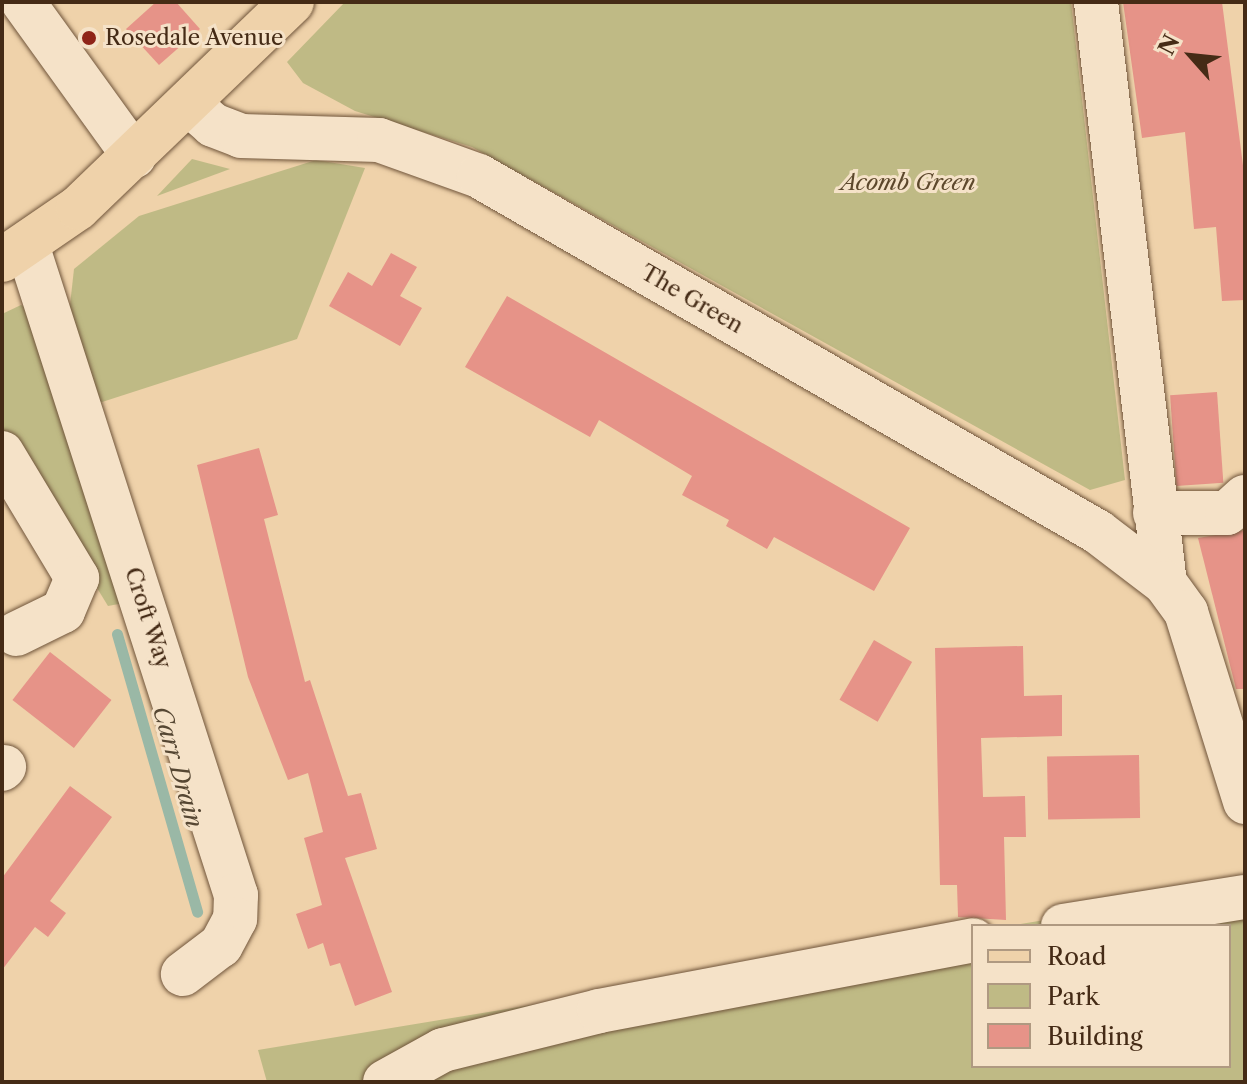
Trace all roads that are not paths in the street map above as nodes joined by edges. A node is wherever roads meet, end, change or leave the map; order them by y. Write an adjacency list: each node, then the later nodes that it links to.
1 (23, 2): 5 (street)
2 (292, 2): 4 (main road)
3 (1096, 2): 9 (street, The Green)
4 (189, 104): 5 (main road); 10 (street, The Green)
5 (134, 156): 6 (main road)
6 (14, 253): 16 (street, Croft Way)
7 (2, 453): 11 (street)
8 (1245, 497): 9 (street)
9 (1155, 513): 10 (street, The Green)
10 (1165, 583): 12 (street, The Green)
11 (16, 634)
12 (1245, 802)
13 (1245, 897): 14 (street)
14 (1076, 924)
15 (971, 940): 17 (street)
16 (183, 974)
17 (385, 1082)

